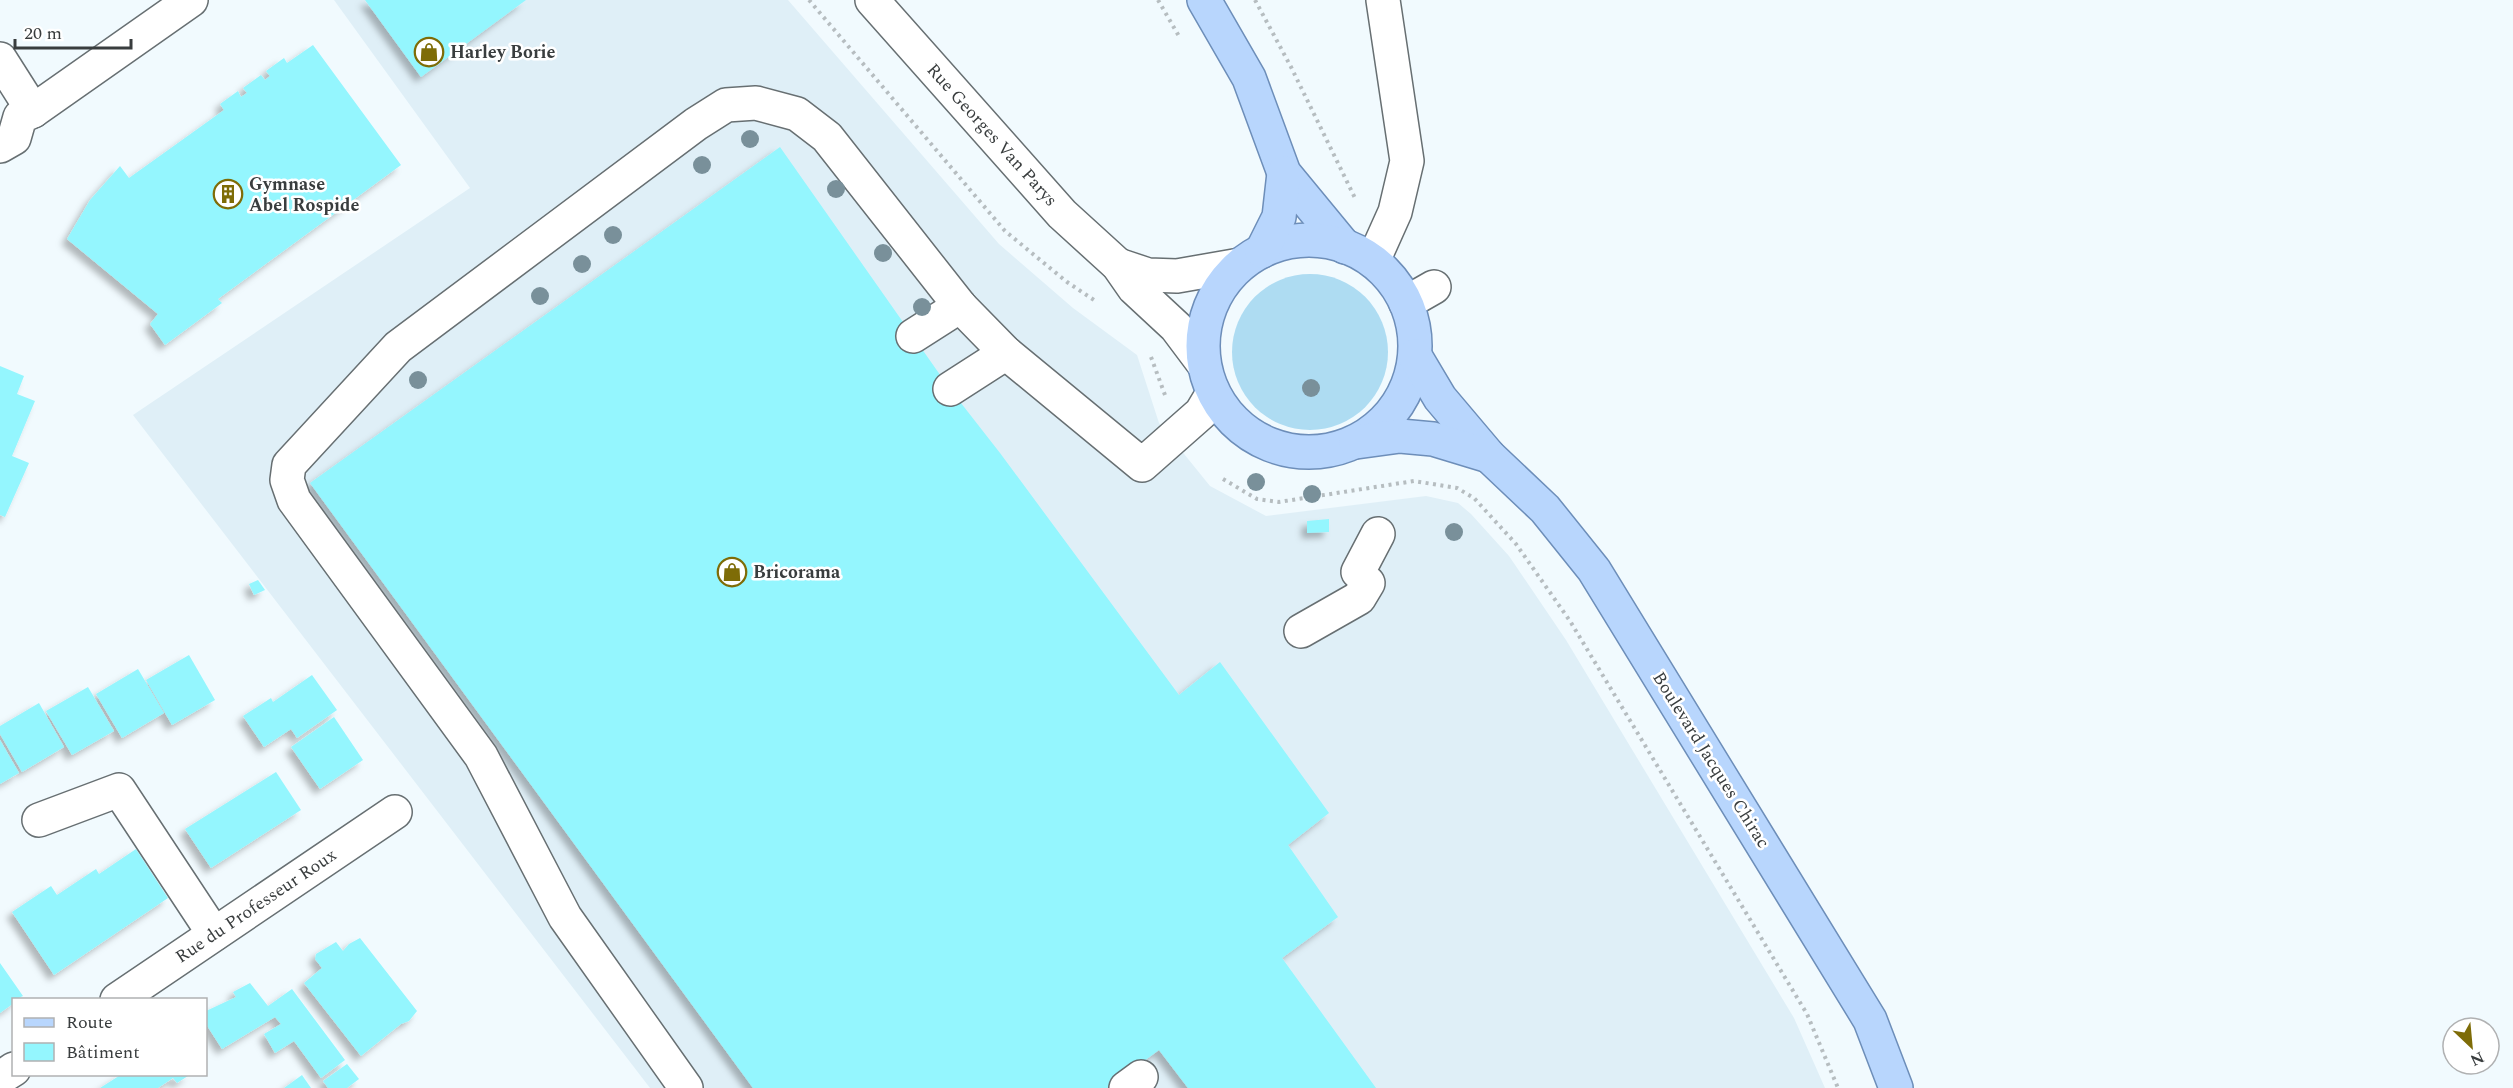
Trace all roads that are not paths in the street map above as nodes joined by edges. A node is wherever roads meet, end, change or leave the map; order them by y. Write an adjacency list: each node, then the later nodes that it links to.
1 (190, 0): 6 (street)
2 (872, 0): 11 (street, Rue Georges Van Parys)
3 (1204, 0): 8 (main road, Boulevard Jacques Chirac)
4 (1383, 0): 9 (street)
5 (0, 59): 6 (street)
6 (18, 113): 7 (street)
7 (0, 146)
8 (1284, 173): 9 (main road, Boulevard Jacques Chirac); 10 (main road, Boulevard Jacques Chirac)
9 (1359, 254): 10 (main road); 15 (main road, Boulevard Jacques Chirac)
10 (1251, 258): 11 (street, Rue Georges Van Parys); 16 (main road, Boulevard Jacques Chirac)
11 (1118, 265): 16 (street, Rue Georges Van Parys)
12 (960, 306): 13 (street); 14 (street); 26 (street)
13 (913, 336)
14 (1006, 353): 16 (street); 17 (street)
15 (1415, 356): 18 (main road, Boulevard Jacques Chirac); 19 (main road, Boulevard Jacques Chirac)
16 (1208, 378): 18 (main road, Boulevard Jacques Chirac)
17 (950, 389)
18 (1356, 442): 19 (main road, Boulevard Jacques Chirac)
19 (1490, 456): 27 (main road, Boulevard Jacques Chirac)
20 (1378, 534): 21 (street)
21 (1301, 632)
22 (395, 812): 24 (street, Rue du Professeur Roux)
23 (39, 820): 24 (street)
24 (214, 934): 25 (street, Rue du Professeur Roux)
25 (118, 998)
26 (686, 1088)
27 (1896, 1088)

